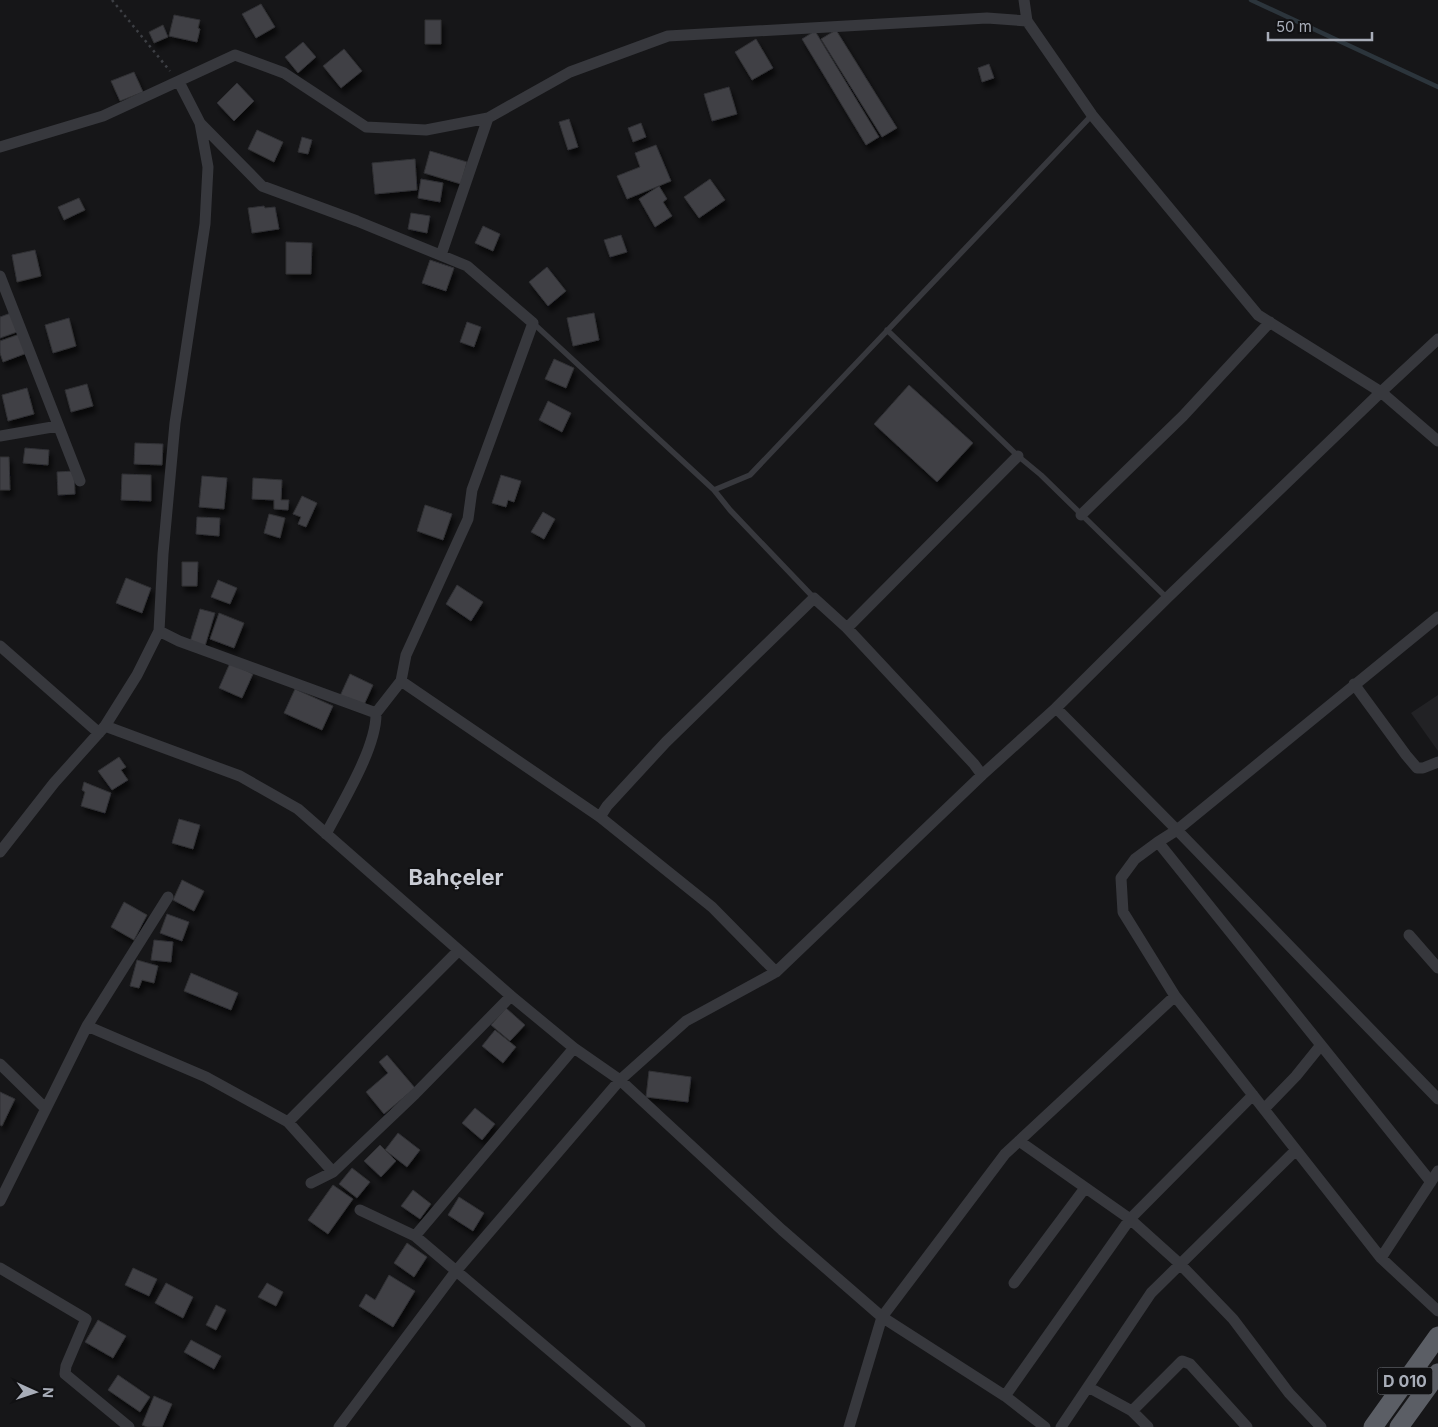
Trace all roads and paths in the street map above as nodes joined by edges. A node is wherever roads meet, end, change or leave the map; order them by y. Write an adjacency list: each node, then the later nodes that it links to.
1 (112, 0): 4 (path)
2 (1024, 0): 3 (street)
3 (1027, 21): 5 (street); 6 (street)
4 (179, 82): 6 (street); 7 (street); 8 (street)
5 (1092, 115): 11 (street); 13 (lane)
6 (488, 118): 9 (street)
7 (200, 123): 9 (street); 27 (street)
8 (0, 147)
9 (441, 255): 12 (street)
10 (0, 276): 16 (street)
11 (1270, 322): 15 (street); 22 (street)
12 (533, 323): 21 (lane); 29 (street)
13 (887, 330): 19 (lane); 21 (lane)
14 (1438, 339): 15 (street)
15 (1381, 392): 18 (street); 24 (street)
16 (58, 426): 17 (street); 20 (street)
17 (0, 436)
18 (1438, 441)
19 (1018, 456): 22 (lane); 26 (street)
20 (80, 481)
21 (714, 490): 23 (lane)
22 (1081, 515): 24 (lane)
23 (814, 598): 26 (street); 36 (street)
24 (1167, 598): 31 (street)
25 (1438, 617): 30 (street)
26 (847, 628): 35 (street)
27 (159, 631): 32 (street); 33 (street)
28 (0, 646): 33 (street)
29 (401, 681): 32 (street); 36 (street)
30 (1354, 684): 34 (street); 37 (street)
31 (1056, 708): 35 (street); 37 (street)
32 (376, 713): 38 (street)
33 (102, 729): 38 (street); 40 (street)
34 (1438, 762)
35 (982, 775): 45 (street)
36 (600, 817): 45 (street)
37 (1177, 830): 39 (street); 54 (street)
38 (326, 834): 43 (street)
39 (1158, 842): 47 (street); 49 (street)
40 (0, 852)
41 (168, 897): 48 (street)
42 (1409, 935): 44 (street)
43 (458, 951): 46 (street); 57 (street)
44 (1438, 968)
45 (776, 972): 52 (street)
46 (511, 996): 50 (street); 61 (street)
47 (1175, 996): 53 (street); 58 (street)
48 (87, 1026): 55 (street); 57 (street)
49 (1321, 1045): 56 (street); 62 (street)
50 (574, 1048): 52 (street); 68 (street)
51 (0, 1064): 55 (street)
52 (620, 1080): 72 (street); 75 (street)
53 (1253, 1094): 56 (street); 67 (street)
54 (1438, 1099)
55 (45, 1108): 65 (street)
56 (1264, 1109): 59 (street)
57 (288, 1122): 61 (street)
58 (1019, 1141): 64 (street); 75 (street)
59 (1296, 1150): 69 (street); 70 (street)
60 (1438, 1171): 62 (street)
61 (333, 1172): 63 (street)
62 (1431, 1182): 69 (street)
63 (310, 1183)
64 (1085, 1188): 67 (street); 73 (street)
65 (0, 1201)
66 (360, 1210): 68 (street)
67 (1130, 1219): 70 (street); 79 (street)
68 (415, 1236): 72 (street)
69 (1381, 1258): 74 (street)
70 (1180, 1264): 78 (street); 89 (street)
71 (0, 1268): 81 (street)
72 (456, 1271): 82 (street); 83 (street)
73 (1014, 1283)
74 (1438, 1311)
75 (882, 1316): 79 (street); 84 (street)
76 (1438, 1336): 90 (highway, D 010)
77 (1438, 1373): 91 (highway, D 010)
78 (1088, 1387): 80 (street); 86 (street)
79 (1005, 1396): 85 (street)
80 (1132, 1411): 87 (street); 88 (street)
81 (128, 1427)
82 (339, 1427)
83 (640, 1427)
84 (849, 1427)
85 (1044, 1427)
86 (1060, 1427)
87 (1148, 1427)
88 (1248, 1427)
89 (1321, 1427)
90 (1373, 1427)
91 (1399, 1427)

